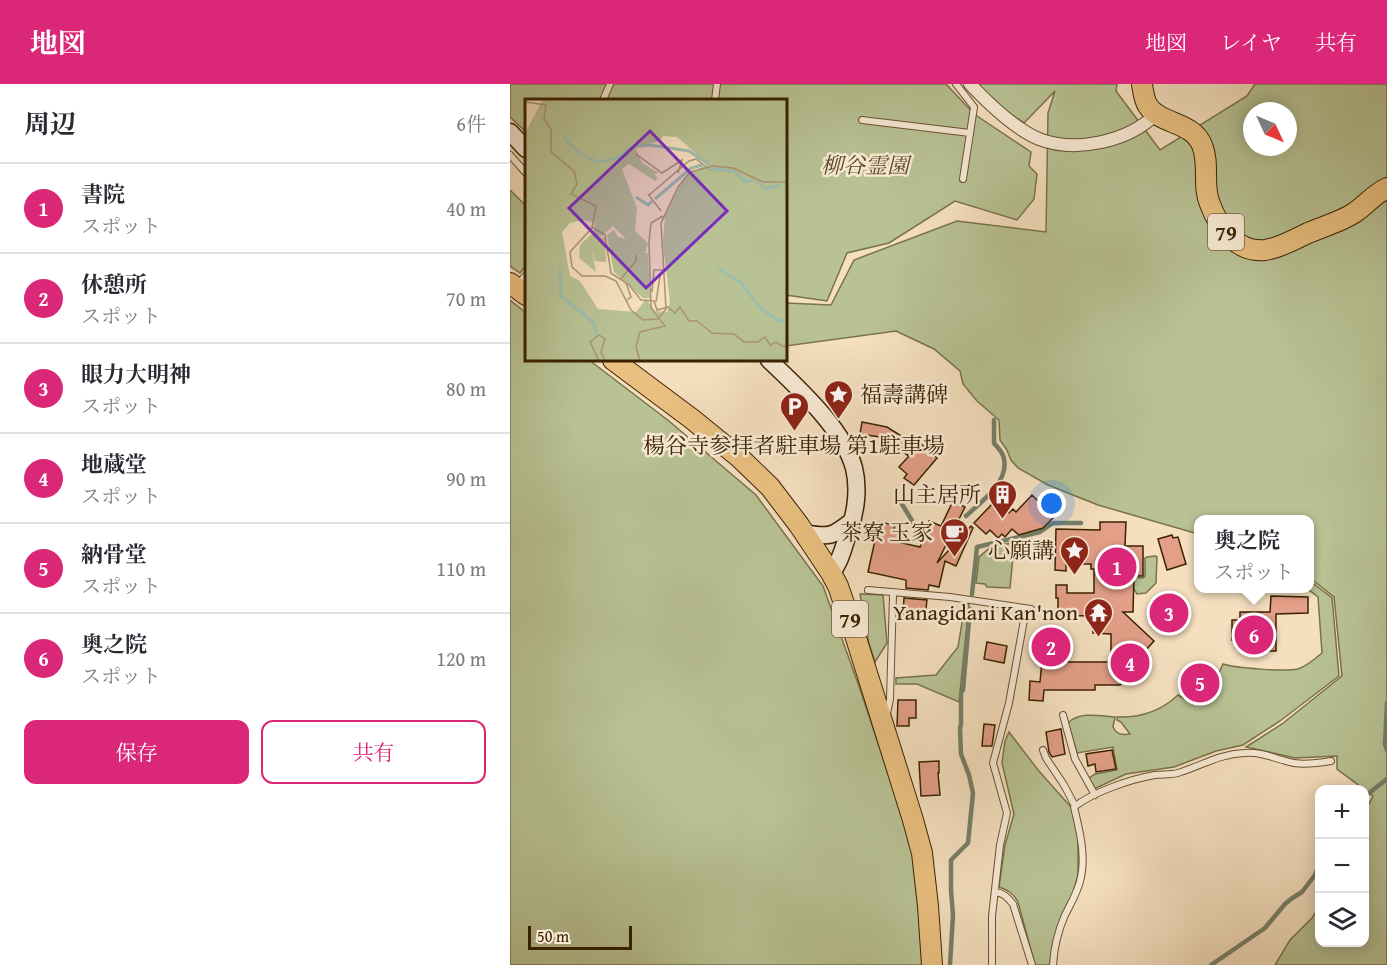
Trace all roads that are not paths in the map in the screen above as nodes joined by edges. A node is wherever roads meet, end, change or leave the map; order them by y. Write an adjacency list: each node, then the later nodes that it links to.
1 (610, 84): 6 (lane)
2 (717, 84): 7 (lane)
3 (956, 84): 11 (lane)
4 (970, 84): 8 (street)
5 (1142, 84): 8 (main road)
6 (603, 99)
7 (715, 99)
8 (1156, 114): 16 (main road, 79)
9 (862, 120): 11 (lane)
10 (510, 132): 12 (main road)
11 (970, 133): 15 (lane)
12 (525, 148)
13 (510, 155): 14 (lane)
14 (525, 172)
15 (963, 179)
16 (1387, 188)
17 (616, 362): 20 (main road, 79)
18 (772, 362): 19 (main road)
19 (852, 520): 20 (main road); 21 (main road)
20 (805, 533): 21 (main road, 79)
21 (831, 573): 25 (main road, 79)
22 (868, 590): 30 (lane)
23 (892, 595): 25 (lane)
24 (1063, 715): 28 (lane)
25 (884, 724): 31 (main road, 79)
26 (1043, 750): 29 (lane)
27 (1331, 761): 28 (lane)
28 (1095, 795): 29 (lane)
29 (1075, 806): 34 (lane)
30 (995, 892): 32 (lane); 33 (lane)
31 (932, 965)
32 (992, 965)
33 (1032, 965)
34 (1053, 965)

